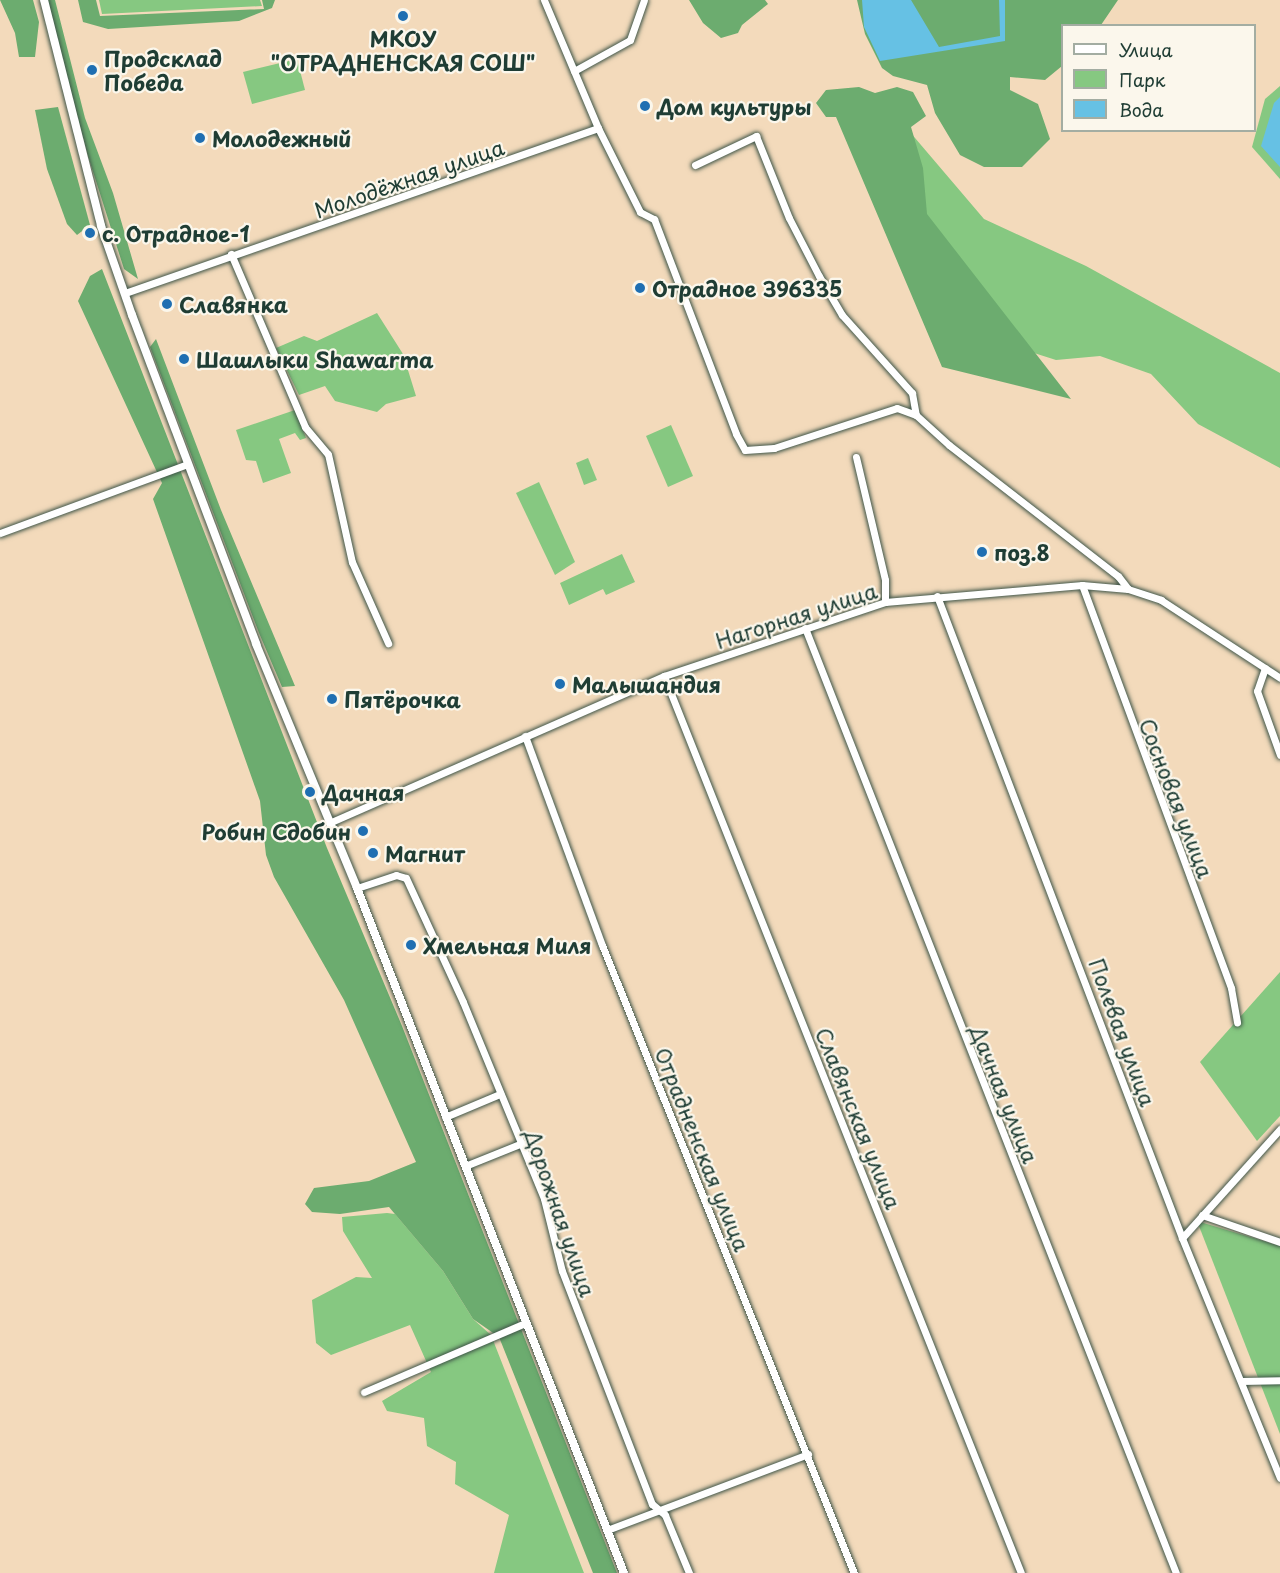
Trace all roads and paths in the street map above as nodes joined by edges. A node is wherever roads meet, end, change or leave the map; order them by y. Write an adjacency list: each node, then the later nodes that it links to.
1 (44, 0): 8 (street)
2 (544, 0): 4 (street)
3 (644, 0): 4 (street)
4 (574, 71): 5 (street)
5 (598, 129): 7 (street, Молодёжная улица); 9 (street)
6 (695, 165): 9 (street)
7 (231, 254): 8 (street, Молодёжная улица); 18 (street)
8 (125, 293): 11 (street)
9 (916, 415): 14 (street)
10 (856, 457): 16 (street)
11 (188, 464): 12 (street); 24 (street)
12 (0, 533)
13 (1082, 585): 14 (street, Нагорная улица); 15 (street, Нагорная улица); 26 (street, Сосновая улица)
14 (1128, 589): 19 (street, Нагорная улица)
15 (937, 596): 16 (street, Нагорная улица); 33 (street, Полевая улица)
16 (885, 602): 17 (street, Нагорная улица)
17 (805, 628): 20 (street, Нагорная улица); 47 (street, Дачная улица)
18 (388, 643)
19 (1265, 668): 21 (street, Нагорная улица); 23 (street)
20 (664, 676): 22 (street, Нагорная улица); 46 (street, Славянская улица)
21 (1280, 678)
22 (525, 736): 24 (street, Нагорная улица); 39 (street, Отрадненская улица)
23 (1280, 756)
24 (329, 823): 25 (street)
25 (357, 888): 27 (street, Дорожная улица); 28 (street)
26 (1237, 1022)
27 (500, 1094): 28 (street); 30 (street, Дорожная улица)
28 (445, 1117): 31 (street)
29 (1280, 1129): 32 (street)
30 (522, 1143): 31 (street); 41 (street, Дорожная улица)
31 (465, 1166): 35 (street)
32 (1202, 1215): 33 (street); 34 (street)
33 (1182, 1238): 37 (street, Полевая улица)
34 (1280, 1242)
35 (525, 1323): 38 (street); 42 (street)
36 (1280, 1380): 37 (street)
37 (1241, 1381): 40 (street, Полевая улица)
38 (364, 1392)
39 (808, 1455): 41 (street); 45 (street, Отрадненская улица)
40 (1280, 1478)
41 (659, 1509): 42 (street); 44 (street, Дорожная улица)
42 (607, 1530): 43 (street)
43 (624, 1573)
44 (689, 1573)
45 (854, 1573)
46 (1021, 1573)
47 (1176, 1573)

